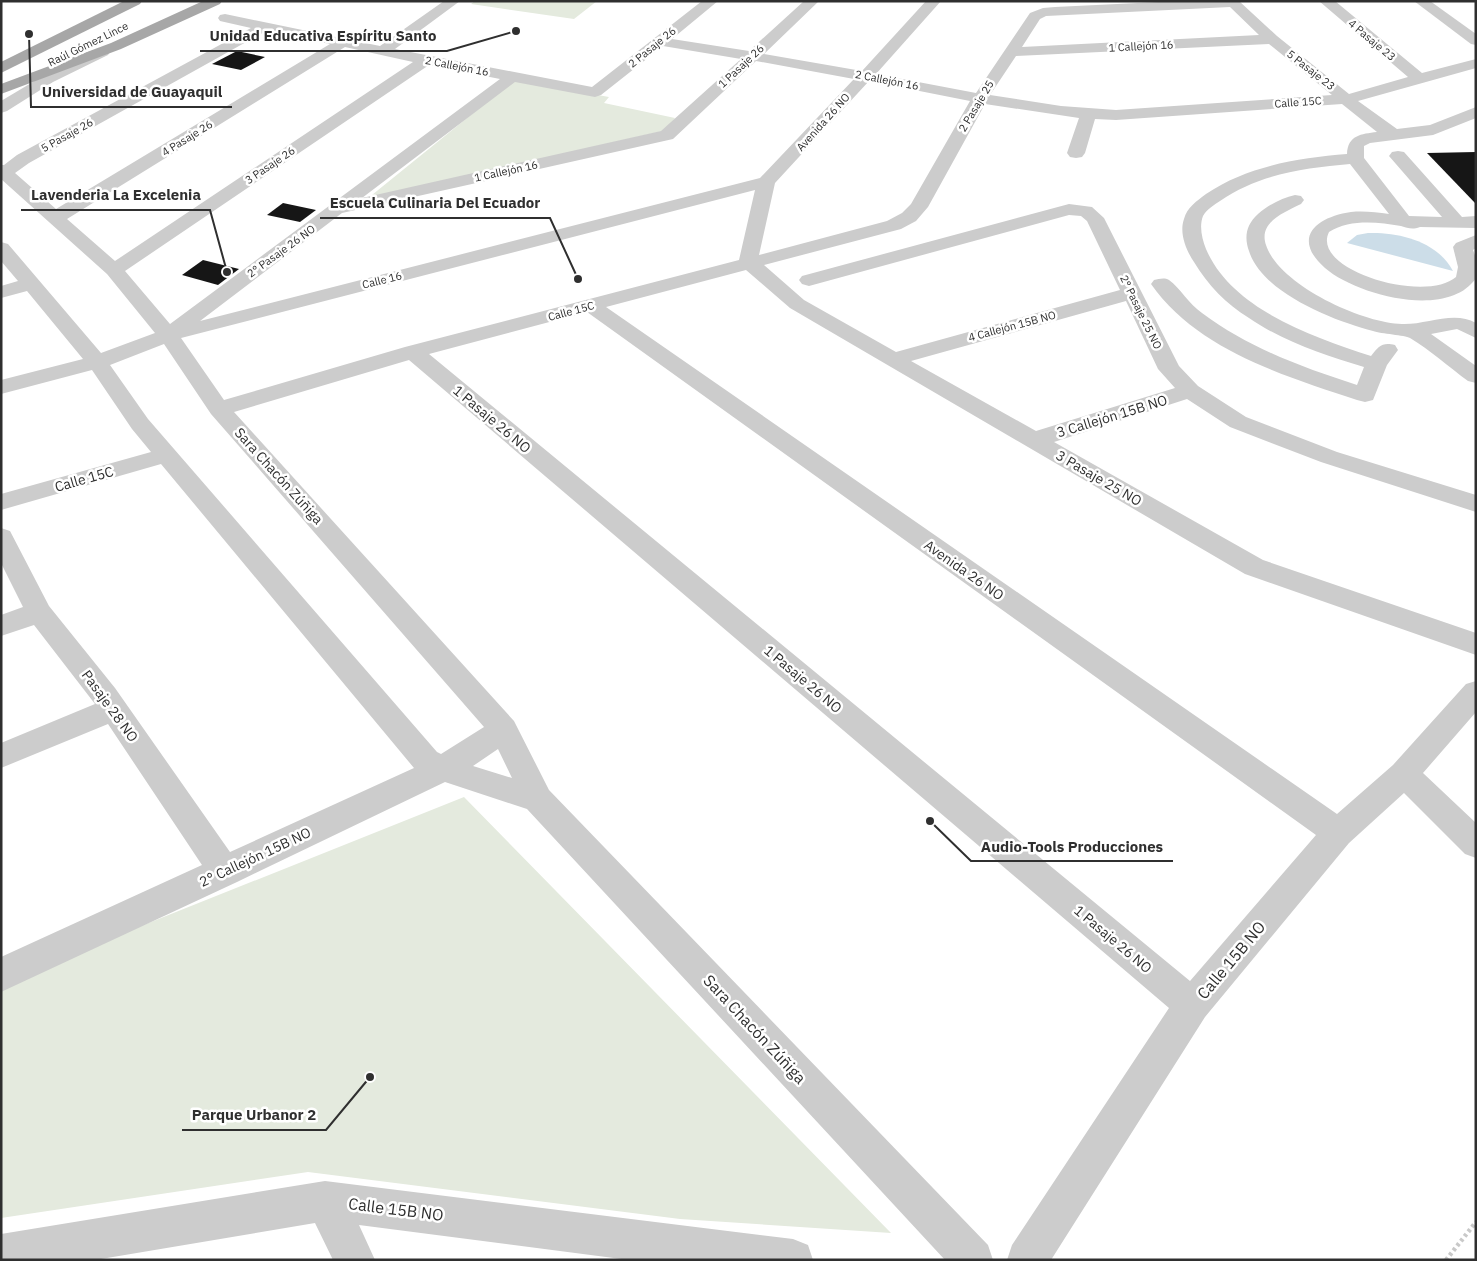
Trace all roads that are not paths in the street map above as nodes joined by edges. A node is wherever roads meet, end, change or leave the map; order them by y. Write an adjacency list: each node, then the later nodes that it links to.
1 (135, 1): 25 (main road, Raúl Gómez Lince)
2 (215, 1): 19 (main road)
3 (452, 1): 20 (street)
4 (711, 1): 16 (street, 2 Pasaje 26)
5 (812, 1): 22 (street, 1 Pasaje 26)
6 (934, 1): 27 (street, Avenida 26 NO)
7 (1326, 1): 28 (street, 4 Pasaje 23)
8 (1421, 1): 17 (street)
9 (1232, 2): 11 (street, 5 Pasaje 23); 21 (street, 2 Pasaje 25)
10 (225, 18): 14 (street, 2 Callejón 16)
11 (1253, 22): 12 (street); 15 (street, 5 Pasaje 23)
12 (1235, 23)
13 (125, 26): 29 (main road, Raúl Gómez Lince)
14 (262, 27): 18 (street, 2 Callejón 16); 42 (street, 5 Pasaje 26)
15 (1272, 39): 21 (street, 1 Callejón 16); 32 (street, 5 Pasaje 23)
16 (659, 41): 22 (street, 2 Callejón 16); 30 (street, 2 Pasaje 26)
17 (1476, 41)
18 (342, 43): 20 (street, 2 Callejón 16); 48 (street, 4 Pasaje 26)
19 (116, 46): 29 (main road); 33 (street)
20 (382, 51): 23 (street, 2 Callejón 16)
21 (1010, 52): 31 (street, 2 Pasaje 25)
22 (751, 56): 27 (street, 2 Callejón 16); 37 (street, 1 Pasaje 26)
23 (426, 60): 26 (street, 2 Callejón 16); 54 (street, 3 Pasaje 26)
24 (1476, 63): 28 (street, Calle 15C)
25 (1, 68)
26 (513, 76): 30 (street, 2 Callejón 16); 46 (street, 2° Pasaje 26 NO)
27 (865, 76): 31 (street, 2 Callejón 16); 44 (street, Avenida 26 NO)
28 (1419, 79): 32 (street, Calle 15C)
29 (1, 88)
30 (592, 92)
31 (980, 98): 35 (street, 2 Callejón 16); 45 (street, 2 Pasaje 25)
32 (1347, 98): 36 (street, Calle 15C); 38 (street, 5 Pasaje 23)
33 (1, 108)
34 (1476, 112): 38 (street)
35 (1088, 115): 36 (street, 2 Callejón 16); 39 (street)
36 (1116, 115)
37 (672, 133): 46 (street, 1 Callejón 16)
38 (1394, 135): 41 (street)
39 (1076, 153)
40 (1398, 156): 50 (street)
41 (1356, 158): 43 (street); 49 (street)
42 (3, 171): 48 (street, Sara Chacón Zúñiga)
43 (1253, 175): 47 (street); 70 (street)
44 (766, 182): 53 (street); 66 (street, Calle 16)
45 (919, 207): 53 (street, Calle 15C)
46 (340, 208): 66 (street, 2° Pasaje 26 NO)
47 (1313, 211): 49 (street); 60 (street); 64 (street)
48 (57, 217): 54 (street, Sara Chacón Zúñiga)
49 (1404, 221): 50 (street); 52 (street)
50 (1466, 222)
51 (1, 248): 56 (street, Sara Chacón Zúñiga)
52 (1470, 248): 58 (street)
53 (748, 262): 63 (street, Calle 15C); 68 (street, 3 Pasaje 25 NO)
54 (114, 270): 66 (street, Sara Chacón Zúñiga)
55 (809, 280): 61 (street, 2° Pasaje 25 NO)
56 (30, 284): 59 (street); 69 (street, Sara Chacón Zúñiga)
57 (1161, 284): 70 (street)
58 (1454, 289): 60 (street); 62 (street)
59 (1, 292)
60 (1400, 292): 64 (street)
61 (1132, 293): 68 (street, 4 Callejón 15B NO); 73 (street, 2° Pasaje 25 NO)
62 (1476, 300)
63 (591, 306): 67 (street, Calle 15C); 90 (street, Avenida 26 NO)
64 (1410, 329): 65 (street); 70 (street); 71 (street)
65 (1476, 332)
66 (168, 335): 69 (street, Calle 16); 74 (street, Sara Chacón Zúñiga)
67 (413, 352): 74 (street, Calle 15C); 94 (street, 1 Pasaje 26 NO)
68 (893, 359): 75 (street, 3 Pasaje 25 NO)
69 (97, 362): 72 (street, Calle 16); 76 (street, Sara Chacón Zúñiga)
70 (1376, 364)
71 (1476, 376)
72 (1, 387)
73 (1190, 391): 75 (street, 3 Callejón 15B NO); 78 (street, 2° Pasaje 25 NO)
74 (219, 410): 85 (street, Sara Chacón Zúñiga)
75 (1034, 440): 82 (street, 3 Pasaje 25 NO)
76 (166, 455): 77 (street, Calle 15C); 87 (street, Sara Chacón Zúñiga)
77 (1, 502)
78 (1476, 504)
79 (1, 537): 80 (street, Pasaje 28 NO)
80 (39, 612): 81 (street); 84 (street, Pasaje 28 NO)
81 (1, 626)
82 (1476, 644)
83 (1476, 692): 88 (street, Calle 15B NO)
84 (113, 710): 86 (street); 92 (street, Pasaje 28 NO)
85 (504, 730): 87 (street, 2° Callejón 15B NO); 89 (street, Sara Chacón Zúñiga)
86 (1, 756)
87 (443, 769): 89 (street, Sara Chacón Zúñiga); 92 (street, 2° Callejón 15B NO)
88 (1404, 774): 90 (street, Calle 15B NO); 91 (street)
89 (538, 799): 101 (street, Sara Chacón Zúñiga)
90 (1338, 833): 94 (street, Calle 15B NO)
91 (1476, 844)
92 (225, 872): 93 (street, 2° Callejón 15B NO)
93 (1, 975)
94 (1192, 1005): 102 (street, Calle 15B NO)
95 (325, 1201): 96 (street, Calle 15B NO); 97 (street, Calle 15B NO); 99 (street)
96 (638, 1249): 100 (street, Calle 15B NO)
97 (45, 1253): 98 (street, Calle 15B NO)
98 (1, 1255)
99 (354, 1260)
100 (793, 1260)
101 (973, 1260)
102 (1027, 1260)

